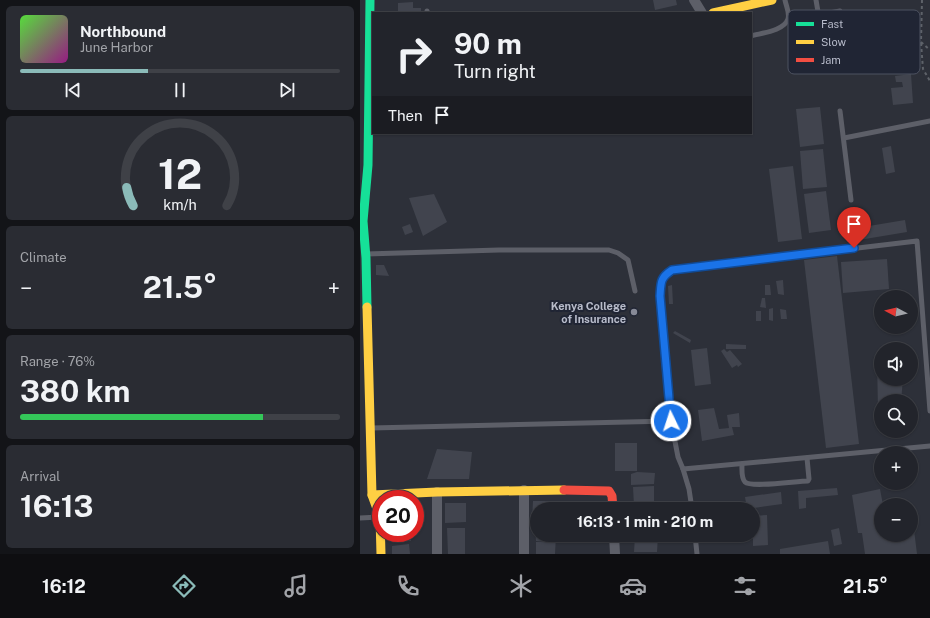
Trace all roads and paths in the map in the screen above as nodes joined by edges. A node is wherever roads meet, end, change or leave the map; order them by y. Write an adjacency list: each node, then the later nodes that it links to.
1 (370, 0): 16 (street)
2 (694, 0): 8 (street)
3 (772, 0): 9 (street)
4 (785, 0): 10 (lane)
5 (816, 0): 7 (lane)
6 (922, 0): 13 (path)
7 (818, 10)
8 (701, 12)
9 (718, 12)
10 (788, 18)
11 (788, 18): 12 (lane)
12 (752, 36)
13 (921, 42): 14 (path); 15 (path)
14 (930, 50)
15 (930, 82)
16 (364, 111): 19 (street)
17 (840, 111): 20 (lane)
18 (930, 121): 20 (lane)
19 (371, 126): 22 (street)
20 (844, 138): 21 (lane)
21 (851, 200)
22 (361, 221): 23 (street)
23 (365, 254): 24 (lane); 25 (street)
24 (635, 291)
25 (364, 372): 28 (street)
26 (930, 410): 27 (lane)
27 (671, 421): 28 (lane); 32 (lane)
28 (370, 428): 36 (street)
29 (930, 446): 30 (lane)
30 (807, 458): 31 (lane); 31 (lane)
31 (742, 464): 32 (lane)
32 (683, 469): 38 (lane)
33 (524, 490): 34 (street); 37 (street); 46 (street)
34 (437, 492): 35 (street); 45 (street)
35 (424, 493)
36 (372, 495)
37 (612, 502)
38 (691, 502)
39 (372, 517): 40 (lane)
40 (360, 518)
41 (380, 542): 44 (street)
42 (614, 542): 47 (street)
43 (696, 542): 48 (lane)
44 (380, 554)
45 (437, 554)
46 (524, 554)
47 (615, 554)
48 (697, 554)

